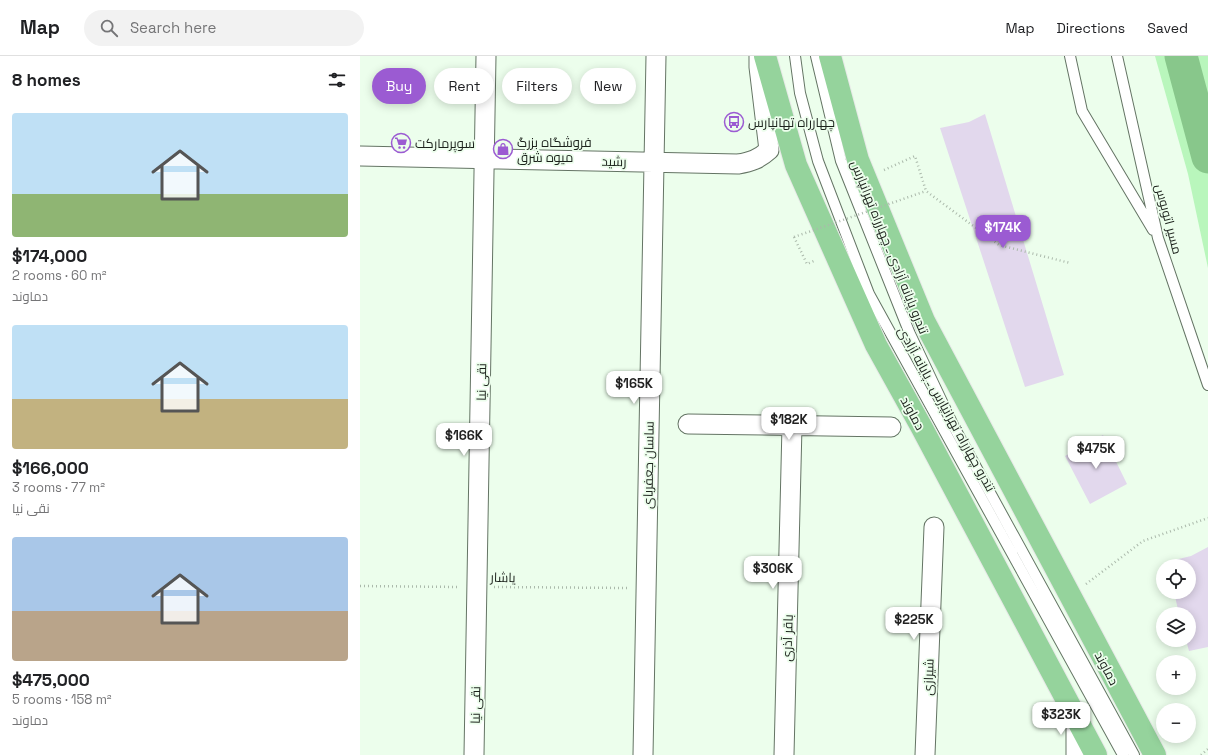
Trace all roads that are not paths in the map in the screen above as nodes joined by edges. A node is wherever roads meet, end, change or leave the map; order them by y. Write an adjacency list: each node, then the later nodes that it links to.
1 (486, 56): 11 (street, نقی نیا)
2 (656, 56): 12 (street, ساسان جعفربای)
3 (759, 56): 12 (street, رشید)
4 (765, 56): 19 (main road, دماوند)
5 (795, 56): 26 (lane, تندرو چهارراه تهرانپارس ـ پایانه آزادی)
6 (816, 56): 27 (lane, تندرو پایانه آزادی ـ چهارراه تهرانپارس)
7 (830, 56): 28 (main road, دماوند)
8 (1070, 56): 13 (lane)
9 (1117, 56): 13 (lane, مسیر اتوبوس)
10 (360, 156): 11 (street, رشید)
11 (485, 159): 12 (street, رشید); 20 (street, نقی نیا)
12 (654, 162): 21 (street, ساسان جعفربای)
13 (1158, 238): 14 (lane, مسیر اتوبوس)
14 (1208, 385)
15 (688, 424): 16 (street)
16 (792, 426): 17 (street); 22 (street, باقر آذری)
17 (891, 427)
18 (934, 527): 23 (street, شیرازی)
19 (1076, 718): 24 (street); 25 (main road, دماوند)
20 (474, 755)
21 (642, 755)
22 (784, 755)
23 (925, 755)
24 (1076, 755)
25 (1096, 755)
26 (1124, 755)
27 (1134, 755)
28 (1155, 755)

